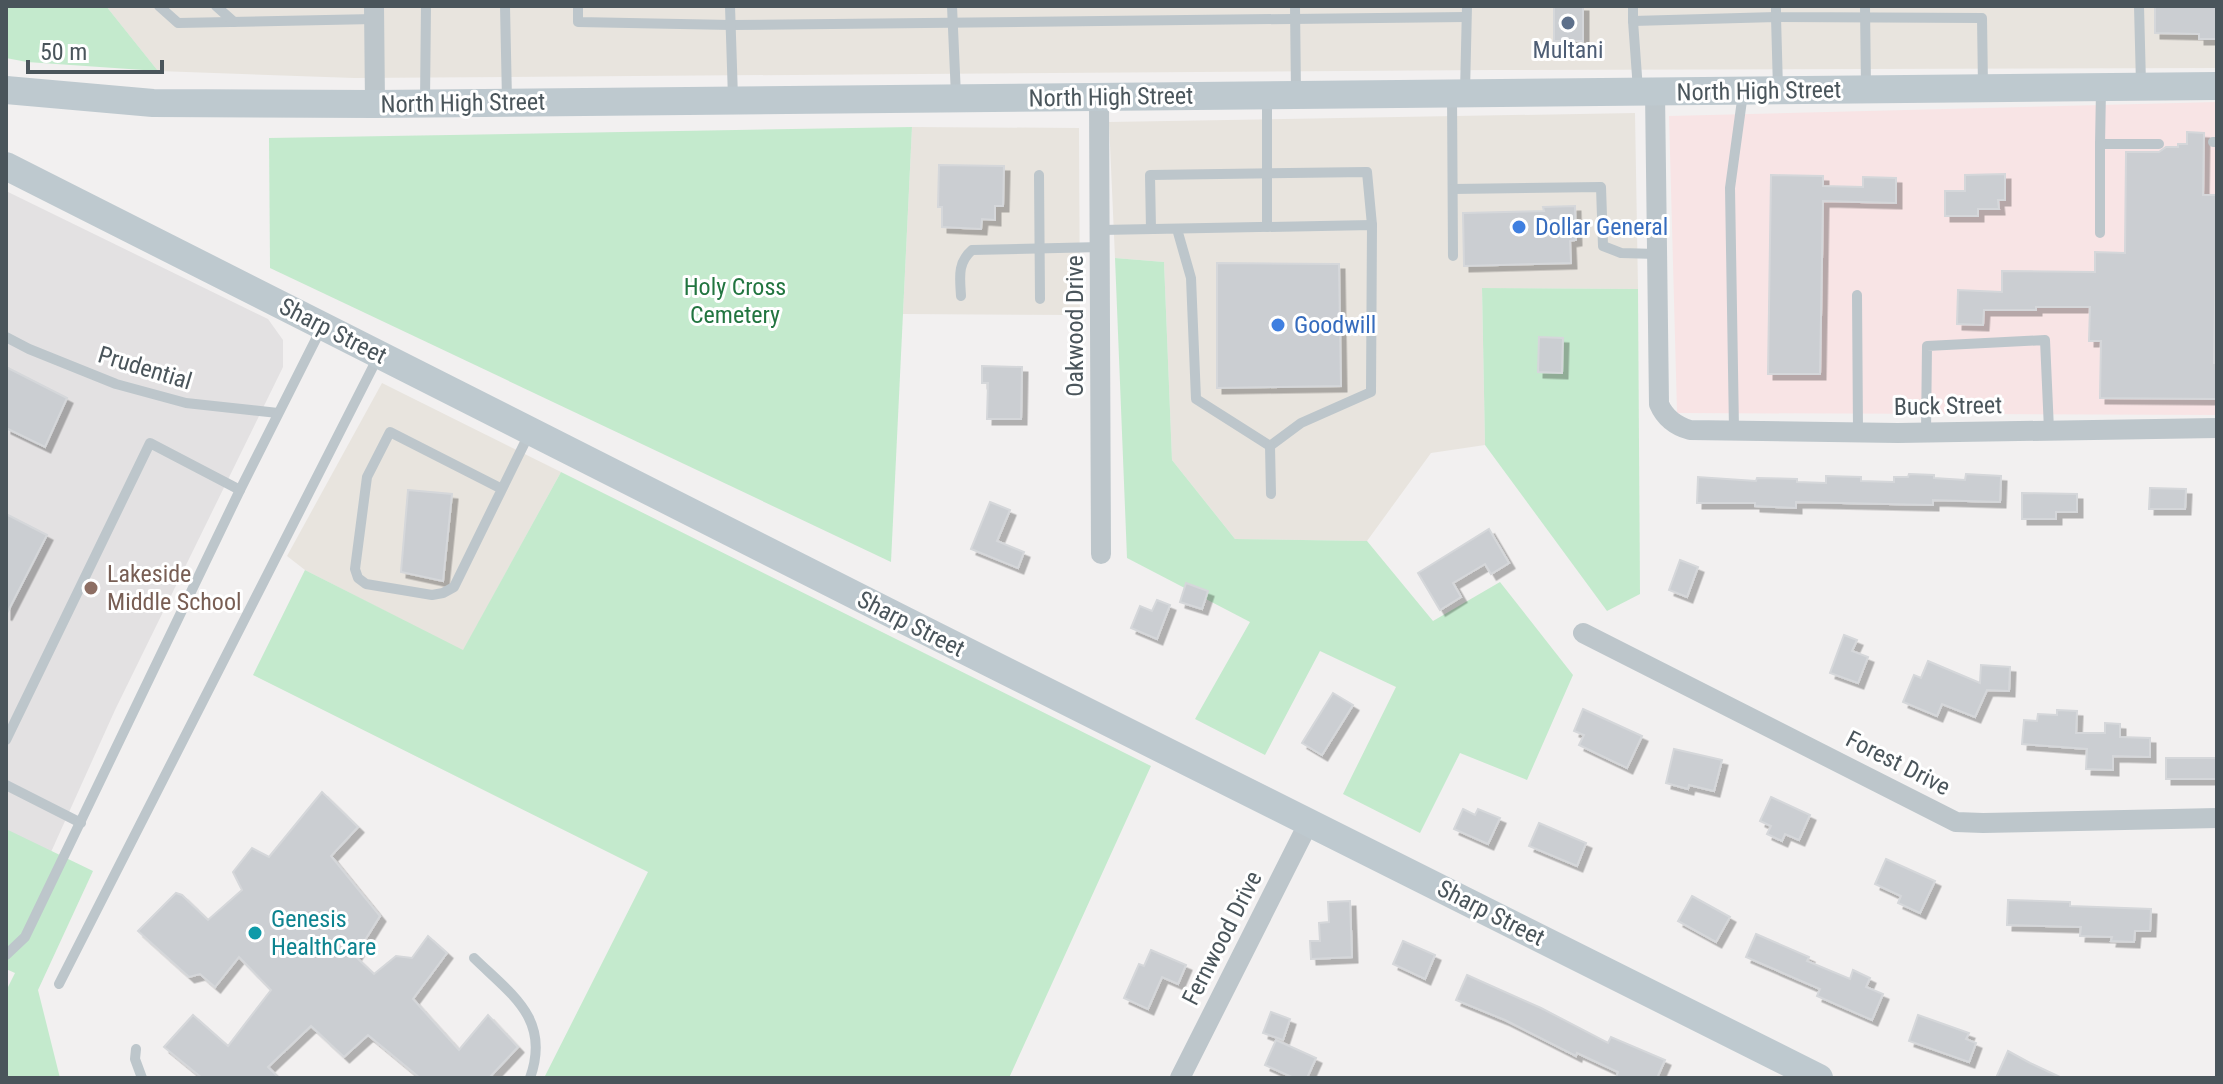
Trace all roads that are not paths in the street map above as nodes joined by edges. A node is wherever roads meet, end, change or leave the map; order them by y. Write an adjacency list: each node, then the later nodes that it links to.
1 (159, 6): 19 (lane)
2 (216, 6): 19 (lane)
3 (332, 6): 16 (lane)
4 (426, 6): 38 (lane)
5 (505, 6): 37 (lane)
6 (578, 6): 21 (lane)
7 (730, 6): 21 (lane)
8 (952, 6): 20 (lane)
9 (1295, 6): 17 (lane)
10 (1633, 6): 18 (lane)
11 (2139, 6): 23 (lane)
12 (1776, 11): 15 (lane); 18 (lane); 29 (lane)
13 (374, 12): 16 (lane); 39 (street)
14 (1466, 12): 17 (lane); 31 (lane)
15 (1865, 12): 25 (lane); 27 (lane)
16 (340, 19): 19 (lane)
17 (1295, 19): 20 (lane); 33 (lane)
18 (1633, 21): 30 (lane)
19 (234, 22)
20 (952, 22): 21 (lane); 35 (lane)
21 (731, 25): 36 (lane)
22 (2217, 86): 23 (street, North High Street)
23 (2141, 87): 24 (street, North High Street)
24 (2101, 88): 25 (street, North High Street); 40 (lane)
25 (1983, 89): 27 (street, North High Street)
26 (6, 90): 39 (street, North High Street)
27 (1866, 90): 29 (street, North High Street)
28 (1743, 91): 29 (street, North High Street); 30 (street, North High Street); 63 (lane)
29 (1778, 91)
30 (1646, 92): 31 (street, North High Street); 53 (street)
31 (1458, 93): 33 (street, North High Street); 45 (lane)
32 (1267, 95): 33 (street, North High Street); 34 (street, North High Street); 43 (lane)
33 (1296, 95)
34 (1099, 97): 35 (street, North High Street); 51 (street, Oakwood Drive)
35 (956, 98): 36 (street, North High Street)
36 (733, 100): 37 (street, North High Street)
37 (507, 102): 38 (street, North High Street)
38 (424, 103): 39 (street, North High Street)
39 (375, 104)
40 (2100, 144): 41 (lane); 50 (lane)
41 (2159, 144)
42 (6, 166): 58 (street, Sharp Street)
43 (1267, 173): 46 (lane); 47 (lane); 48 (lane)
44 (1039, 175): 52 (lane)
45 (1453, 189): 53 (lane); 54 (lane)
46 (1372, 225): 47 (lane); 68 (lane)
47 (1267, 227): 49 (lane)
48 (1151, 229): 49 (lane); 51 (lane)
49 (1177, 229): 68 (lane)
50 (2100, 233)
51 (1101, 239): 52 (lane); 72 (street, Oakwood Drive)
52 (1038, 249): 56 (lane); 57 (lane)
53 (1657, 254): 63 (street, Buck Street)
54 (1453, 256)
55 (1857, 295): 66 (lane)
56 (961, 296)
57 (1040, 299)
58 (323, 326): 60 (street, Sharp Street); 61 (lane)
59 (6, 337): 61 (lane, Prudential)
60 (380, 354): 65 (street, Sharp Street); 81 (lane)
61 (278, 413): 70 (lane)
62 (2217, 428): 64 (street, Buck Street)
63 (1734, 430): 66 (street, Buck Street)
64 (2049, 430): 67 (street, Buck Street); 67 (lane)
65 (531, 431): 69 (lane); 77 (street, Sharp Street)
66 (1858, 432): 67 (street, Buck Street)
67 (1926, 432)
68 (1270, 446): 71 (lane)
69 (502, 489): 69 (lane)
70 (240, 490): 74 (lane); 78 (lane)
71 (1271, 494)
72 (1101, 554)
73 (1583, 633): 76 (street, Forest Drive)
74 (6, 740)
75 (6, 785): 78 (lane)
76 (2217, 818)
77 (1309, 822): 85 (street, Fernwood Drive); 86 (street, Sharp Street)
78 (81, 823): 79 (lane)
79 (6, 955)
80 (474, 958): 84 (lane)
81 (59, 984)
82 (136, 1049): 83 (lane)
83 (142, 1078)
84 (530, 1078)
85 (1180, 1078)
86 (1819, 1078)

